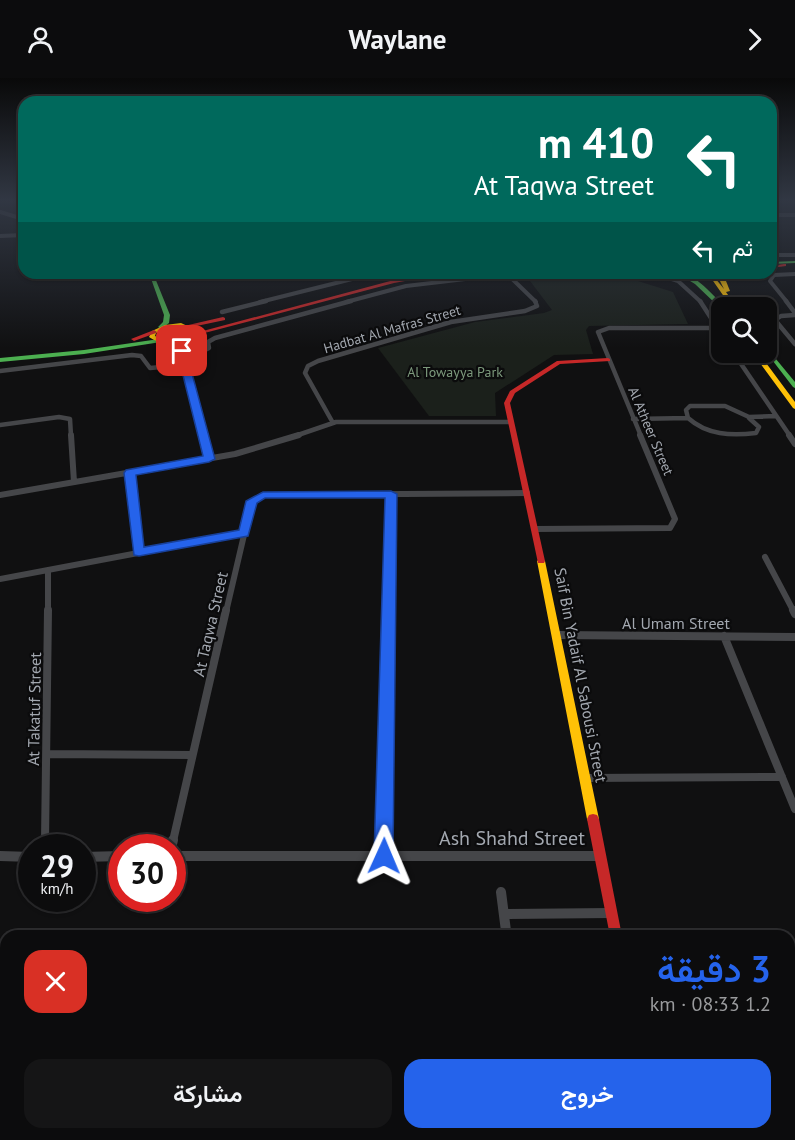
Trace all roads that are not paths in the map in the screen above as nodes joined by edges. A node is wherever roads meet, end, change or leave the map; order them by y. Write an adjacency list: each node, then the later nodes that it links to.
1 (777, 255): 2 (street)
2 (795, 255)
3 (777, 264): 4 (main road)
4 (795, 264)
5 (795, 274): 6 (street)
6 (777, 275)
7 (153, 279): 24 (main road)
8 (352, 279): 22 (street)
9 (430, 279): 17 (street)
10 (512, 279): 48 (street, Hadbat Al Mafras Street)
11 (676, 279): 25 (street)
12 (690, 279): 18 (main road)
13 (701, 279): 19 (main road)
14 (714, 279): 20 (main road)
15 (725, 279): 21 (main road)
16 (770, 279): 23 (street)
17 (414, 280): 26 (main road); 29 (main road); 33 (street)
18 (711, 297)
19 (714, 297)
20 (727, 297)
21 (730, 297)
22 (222, 312)
23 (795, 314): 31 (street)
24 (167, 315): 26 (main road); 28 (main road)
25 (711, 318)
26 (184, 325): 28 (main road); 29 (main road)
27 (711, 328): 35 (street, Al Atheer Street)
28 (157, 330): 30 (main road); 32 (main road)
29 (187, 338): 30 (main road); 33 (street)
30 (162, 342): 33 (street); 34 (main road)
31 (795, 344)
32 (0, 354)
33 (182, 354): 39 (street)
34 (0, 360)
35 (608, 360): 46 (street, Al Atheer Street); 47 (main road, Saif Bin Yadaif Al Sabousi Street)
36 (741, 363): 43 (street)
37 (763, 363): 42 (main road)
38 (777, 363): 41 (main road)
39 (184, 364): 40 (street); 51 (street)
40 (0, 371)
41 (795, 386)
42 (795, 407)
43 (776, 416): 44 (street); 50 (street)
44 (748, 417): 45 (street); 45 (street)
45 (688, 418): 46 (street)
46 (633, 420): 57 (street, Al Atheer Street)
47 (510, 422): 48 (street); 54 (main road, Saif Bin Yadaif Al Sabousi Street)
48 (333, 423): 51 (street)
49 (0, 425): 53 (street)
50 (795, 444)
51 (209, 459): 52 (street)
52 (130, 473): 53 (street); 59 (street)
53 (74, 482): 56 (street)
54 (528, 493): 55 (street, At Taqwa Street); 57 (main road, Saif Bin Yadaif Al Sabousi Street)
55 (391, 494): 58 (street, At Taqwa Street); 76 (street)
56 (0, 495)
57 (535, 529): 64 (main road, Saif Bin Yadaif Al Sabousi Street)
58 (244, 533): 59 (street); 68 (street, At Taqwa Street)
59 (139, 552): 61 (street)
60 (765, 557): 63 (street)
61 (48, 570): 62 (street); 67 (street, At Takatuf Street)
62 (0, 579)
63 (795, 614)
64 (557, 635): 65 (street, Al Umam Street); 70 (main road, Saif Bin Yadaif Al Sabousi Street)
65 (724, 636): 66 (street, Al Umam Street); 69 (street)
66 (795, 637)
67 (47, 754): 68 (street); 72 (street, At Takatuf Street)
68 (192, 755): 73 (street, At Taqwa Street)
69 (782, 777): 70 (street); 71 (street)
70 (585, 778): 77 (main road, Saif Bin Yadaif Al Sabousi Street)
71 (795, 809)
72 (45, 834)
73 (174, 834)
74 (0, 856): 78 (street)
75 (186, 856): 76 (street, Ash Shahd Street)
76 (384, 856): 77 (street, Ash Shahd Street)
77 (600, 856): 80 (main road, Saif Bin Yadaif Al Sabousi Street)
78 (18, 857)
79 (501, 892): 81 (street)
80 (611, 913): 81 (street); 83 (main road, Saif Bin Yadaif Al Sabousi Street)
81 (504, 915): 82 (street)
82 (506, 930)
83 (615, 930)

